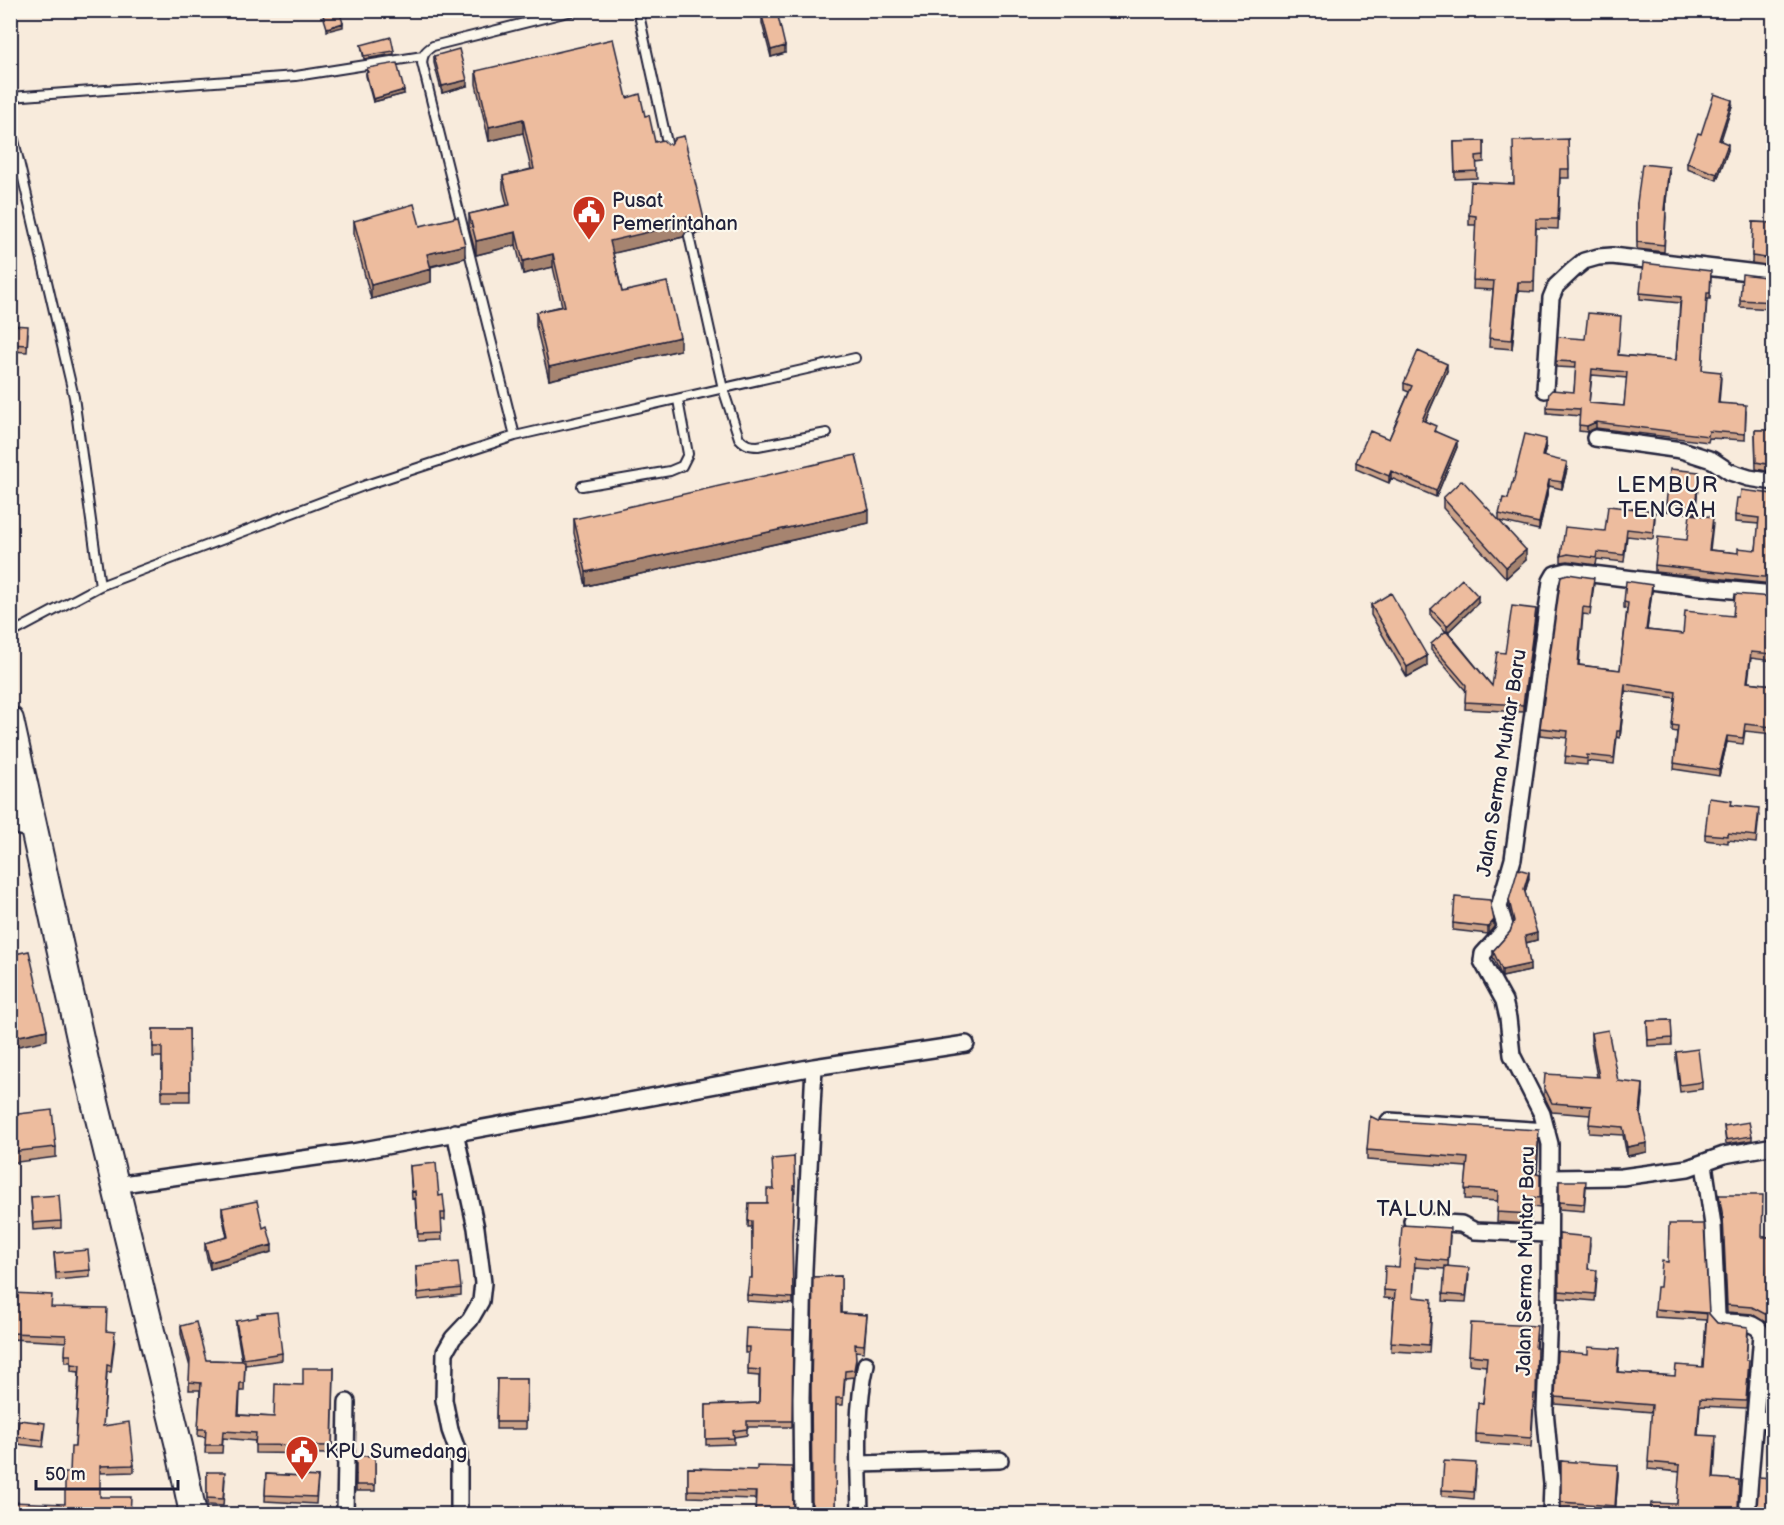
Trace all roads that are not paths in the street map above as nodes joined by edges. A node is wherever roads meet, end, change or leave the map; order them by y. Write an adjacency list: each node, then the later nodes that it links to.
1 (576, 10): 3 (lane)
2 (638, 10): 6 (lane)
3 (423, 56): 4 (lane); 14 (lane)
4 (10, 97)
5 (10, 123): 18 (lane)
6 (669, 152)
7 (689, 236): 10 (lane)
8 (1773, 275): 11 (street)
9 (855, 358): 10 (lane)
10 (723, 389): 12 (lane); 13 (lane)
11 (1545, 390)
12 (678, 400): 14 (lane); 17 (lane)
13 (827, 433)
14 (515, 436): 18 (lane)
15 (1594, 438): 16 (street)
16 (1773, 482)
17 (582, 486)
18 (100, 586): 20 (lane)
19 (1773, 594): 27 (street, Jalan Serma Muhtar Baru)
20 (10, 634)
21 (10, 720): 22 (highway)
22 (14, 754): 23 (highway)
23 (23, 827): 32 (highway)
24 (966, 1044): 25 (street)
25 (814, 1066): 28 (street); 44 (street)
26 (1379, 1120): 27 (street)
27 (1547, 1131): 31 (street, Jalan Serma Muhtar Baru)
28 (455, 1132): 32 (street); 43 (street)
29 (1773, 1146): 30 (street)
30 (1704, 1164): 31 (street); 37 (street)
31 (1550, 1178): 34 (street, Jalan Serma Muhtar Baru)
32 (115, 1185): 41 (highway)
33 (1412, 1221): 34 (street)
34 (1548, 1234): 46 (street, Jalan Serma Muhtar Baru)
35 (866, 1364): 40 (street)
36 (347, 1402): 42 (street)
37 (1756, 1419): 38 (street); 47 (street)
38 (1773, 1420)
39 (1000, 1460): 40 (street)
40 (859, 1464): 45 (street)
41 (193, 1515)
42 (345, 1515)
43 (459, 1515)
44 (802, 1515)
45 (860, 1515)
46 (1551, 1515)
47 (1747, 1515)

